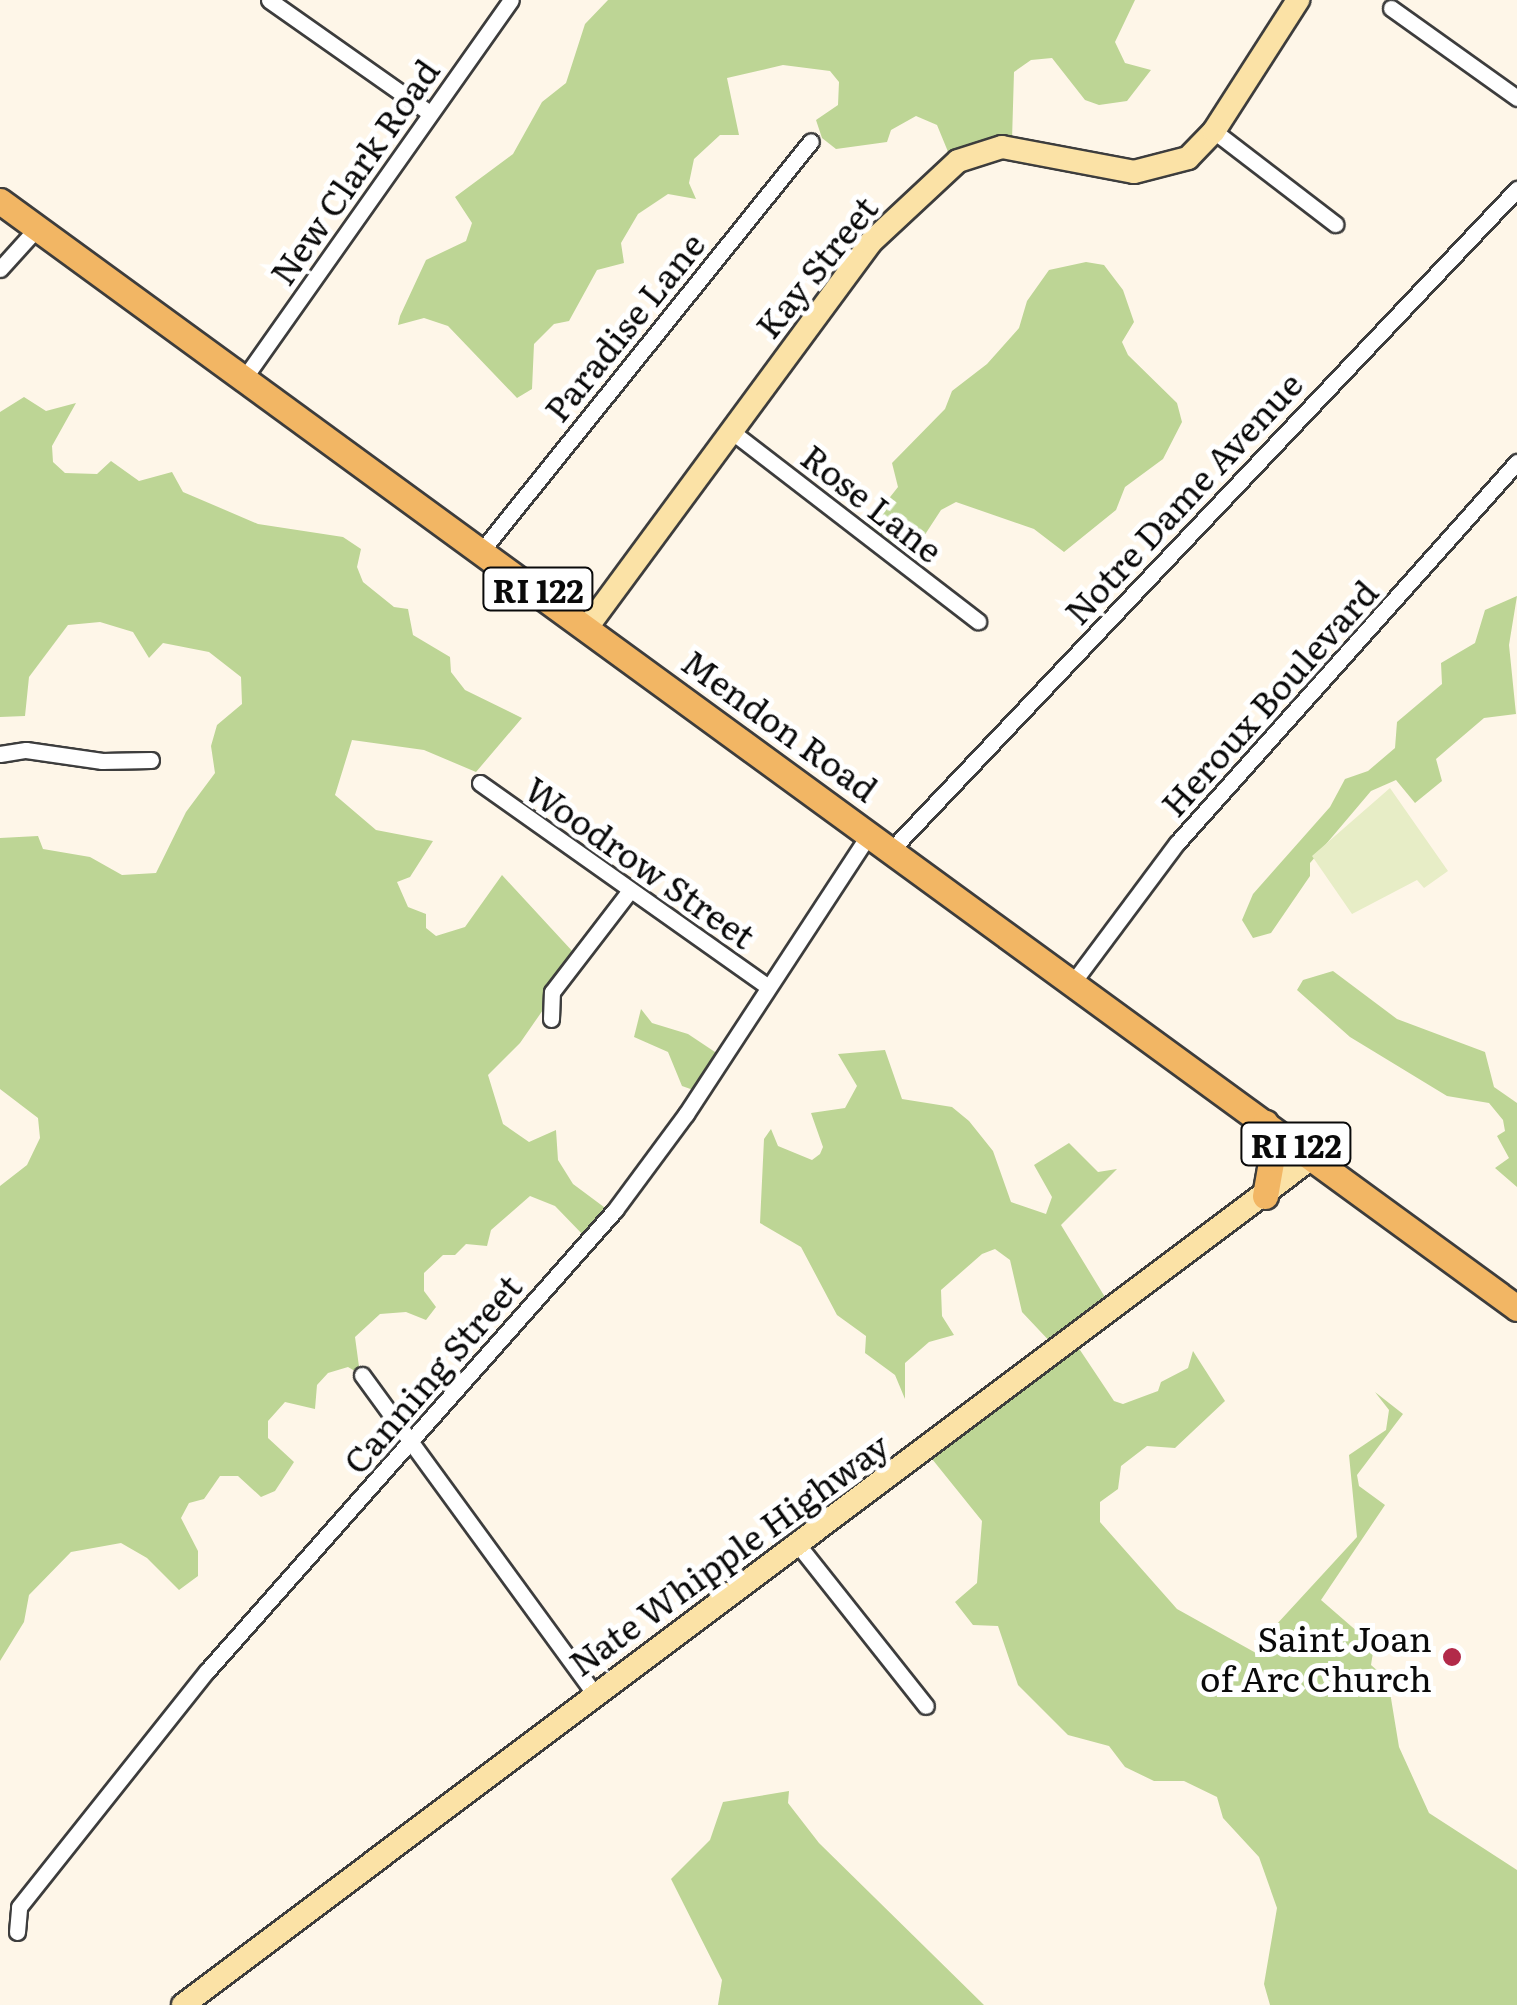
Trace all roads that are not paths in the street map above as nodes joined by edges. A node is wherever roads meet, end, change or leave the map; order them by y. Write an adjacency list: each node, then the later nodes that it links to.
1 (269, 0): 6 (street)
2 (511, 0): 6 (street, New Clark Road)
3 (1298, 0): 7 (main road, Kay Street)
4 (1391, 8): 5 (street)
5 (1517, 98)
6 (430, 113): 14 (street, New Clark Road)
7 (1214, 130): 11 (street); 15 (main road, Kay Street)
8 (810, 142): 17 (street, Paradise Lane)
9 (1517, 188): 24 (street, Notre Dame Avenue)
10 (0, 201): 12 (main road, Mendon Road / RI 122)
11 (1335, 224)
12 (37, 228): 13 (street); 14 (main road, Mendon Road / RI 122)
13 (0, 269)
14 (244, 377): 17 (main road, Mendon Road / RI 122)
15 (731, 431): 18 (street, Rose Lane); 19 (main road, Kay Street)
16 (1517, 462): 26 (street, Heroux Boulevard)
17 (483, 549): 19 (main road, Mendon Road / RI 122)
18 (978, 621)
19 (588, 626): 23 (main road, Mendon Road / RI 122)
20 (0, 754): 21 (street)
21 (151, 760)
22 (480, 783): 25 (street, Woodrow Street)
23 (870, 833): 24 (main road, Mendon Road / RI 122); 27 (street, Canning Street)
24 (893, 848): 26 (main road, Mendon Road / RI 122)
25 (628, 893): 27 (street, Woodrow Street); 28 (street)
26 (1074, 980): 29 (main road, Mendon Road / RI 122)
27 (768, 987): 34 (street, Canning Street)
28 (552, 1019)
29 (1265, 1122): 30 (main road, Mendon Road / RI 122); 31 (main road)
30 (1313, 1157): 31 (main road, Nate Whipple Highway); 32 (main road, Mendon Road / RI 122)
31 (1264, 1196): 35 (main road, Nate Whipple Highway)
32 (1517, 1308)
33 (362, 1375): 34 (street)
34 (411, 1445): 36 (street); 38 (street, Canning Street)
35 (799, 1546): 36 (main road, Nate Whipple Highway); 37 (street)
36 (594, 1693): 39 (main road, Nate Whipple Highway)
37 (926, 1706)
38 (17, 1932)
39 (183, 2005)

